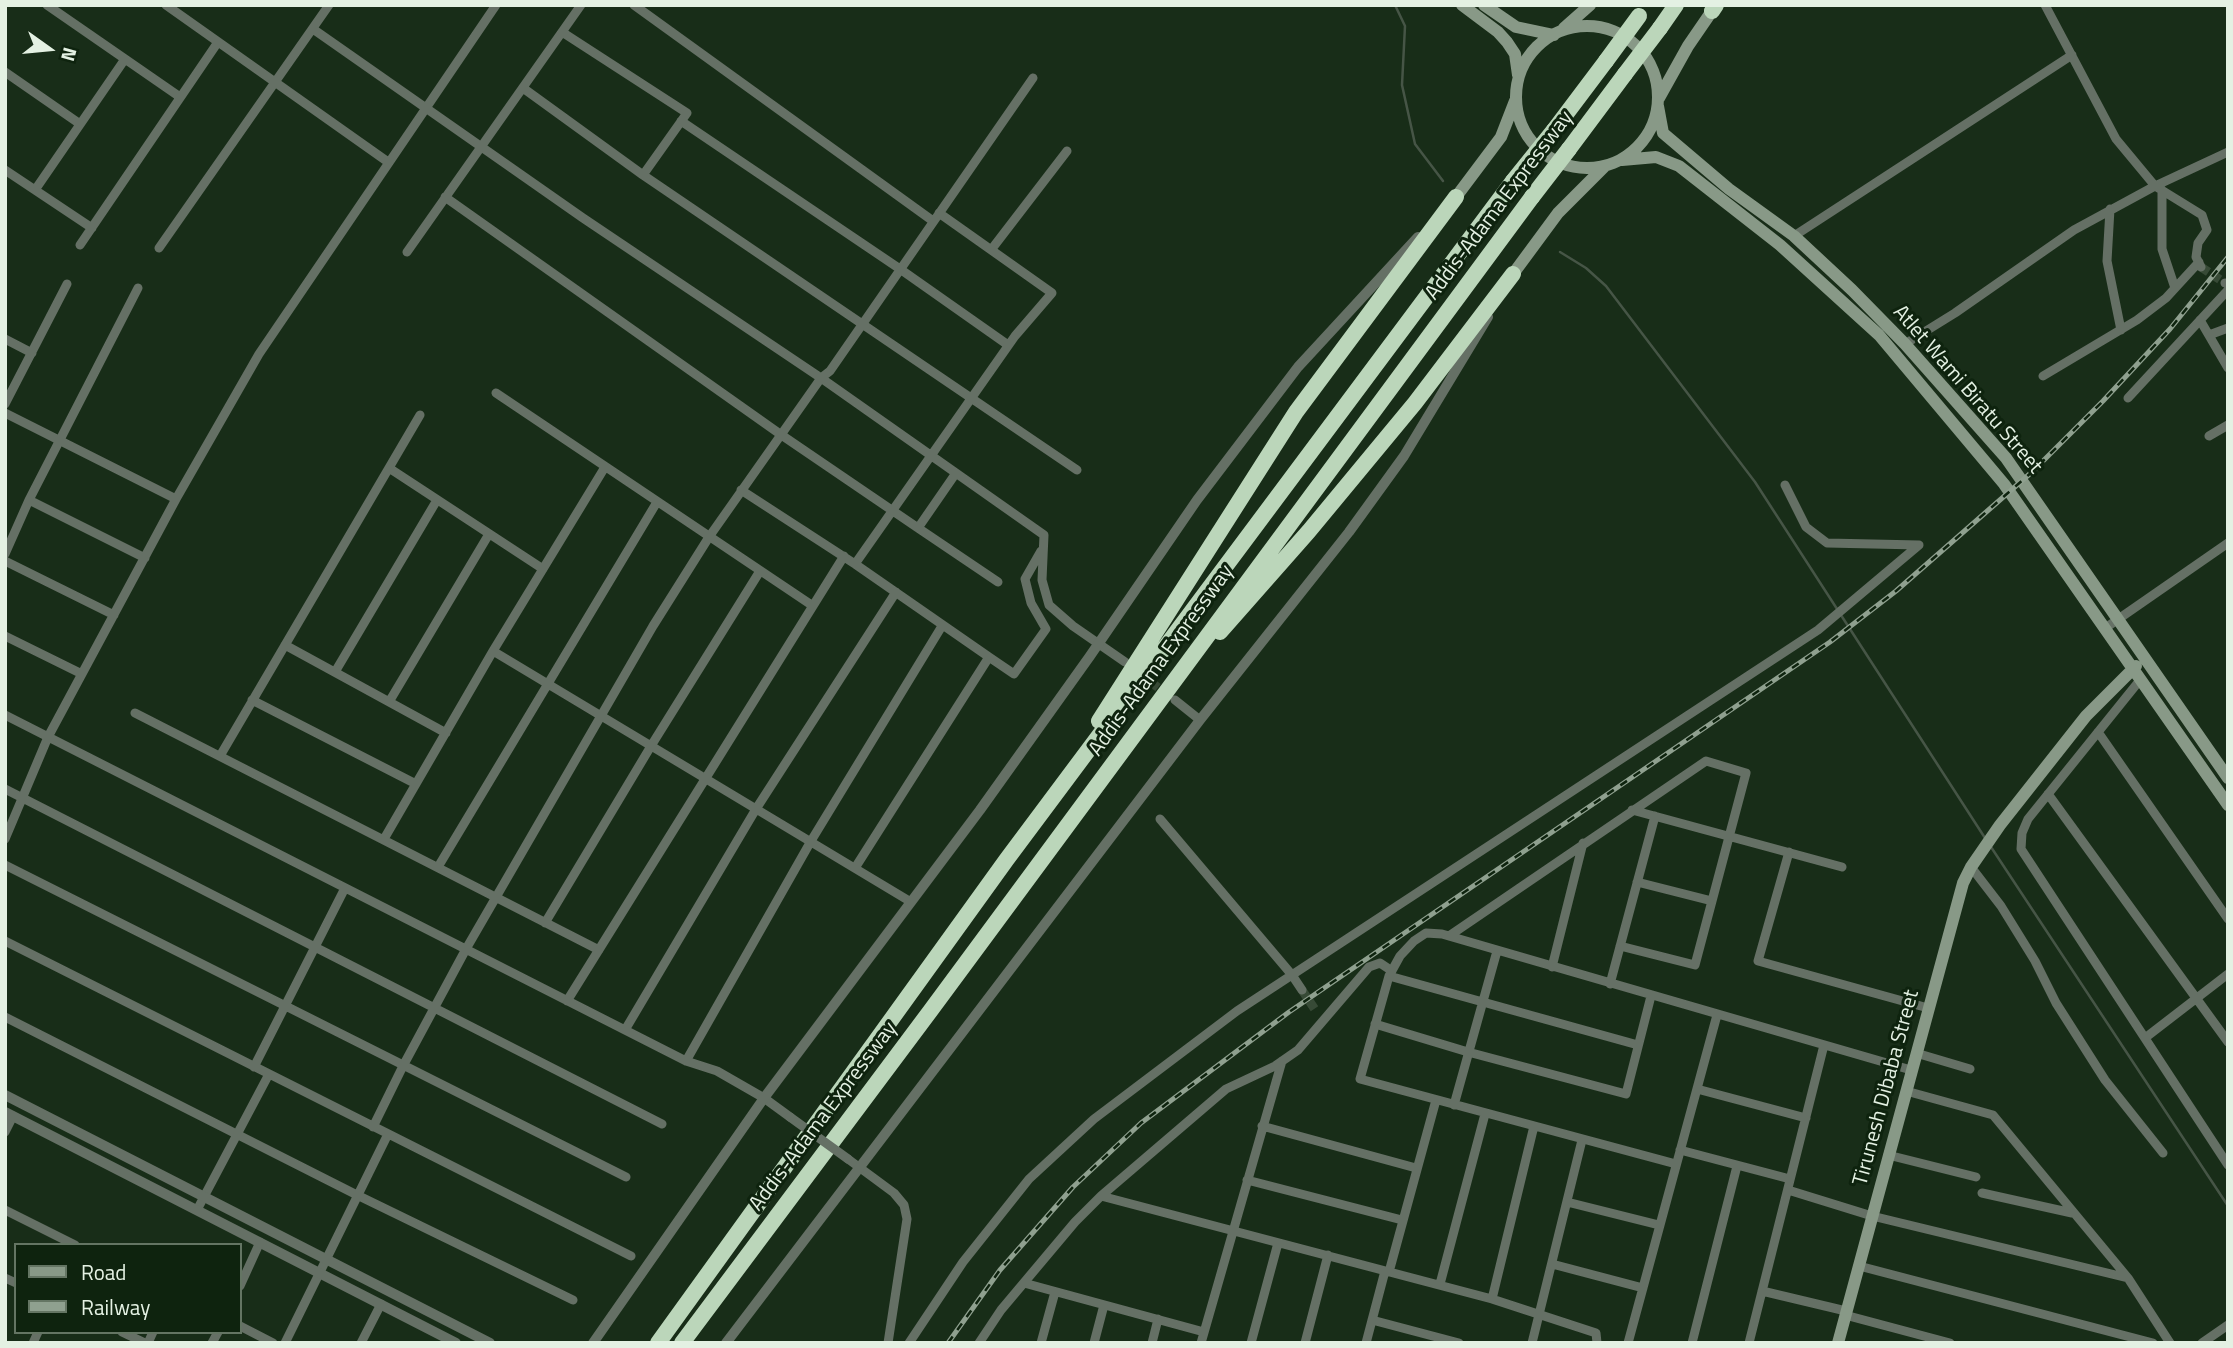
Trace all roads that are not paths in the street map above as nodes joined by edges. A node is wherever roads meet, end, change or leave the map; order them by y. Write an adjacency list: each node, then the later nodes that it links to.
1 (47, 5): 19 (street)
2 (166, 5): 17 (street)
3 (329, 5): 14 (street)
4 (496, 5): 28 (street)
5 (581, 5): 15 (street)
6 (634, 5): 45 (street)
7 (1462, 5): 22 (main road)
8 (1484, 5): 16 (main road)
9 (1590, 5): 16 (main road)
10 (1676, 5): 127 (highway, Addis-Adama Expressway, bridge)
11 (2045, 5): 18 (street)
12 (1715, 7): 27 (main road)
13 (1643, 10): 144 (highway, Addis-Adama Expressway, bridge)
14 (313, 29): 23 (street); 28 (street)
15 (562, 32): 24 (street); 29 (street)
16 (1555, 33): 22 (main road); 27 (main road)
17 (218, 42): 23 (street); 25 (street)
18 (2072, 55): 39 (street); 47 (street)
19 (125, 59): 25 (street); 30 (street)
20 (5, 72): 30 (street)
21 (1033, 78): 45 (street)
22 (1518, 79): 26 (main road)
23 (276, 84): 35 (street); 49 (street)
24 (523, 88): 31 (street); 38 (street)
25 (180, 97): 46 (street)
26 (1516, 98): 36 (main road); 43 (main road)
27 (1658, 102): 34 (main road); 41 (main road, Atlet Wami Biratu Street)
28 (427, 106): 31 (street); 35 (street)
29 (681, 121): 38 (street); 52 (street)
30 (80, 124): 40 (street)
31 (482, 146): 42 (street); 71 (street)
32 (1067, 150): 50 (street)
33 (2228, 152): 39 (street)
34 (1622, 160): 36 (main road); 41 (main road)
35 (388, 162): 89 (street)
36 (1604, 167): 54 (main road)
37 (5, 170): 40 (street)
38 (643, 175): 61 (street)
39 (2159, 188): 44 (street); 59 (street); 59 (street)
40 (35, 190): 46 (street)
41 (1725, 193): 47 (main road, Atlet Wami Biratu Street); 55 (main road)
42 (445, 197): 51 (street); 79 (street)
43 (1456, 197): 114 (street); 144 (highway)
44 (2110, 209): 63 (street); 66 (street)
45 (936, 217): 50 (street); 52 (street)
46 (92, 228): 48 (street)
47 (1794, 236): 53 (main road, Atlet Wami Biratu Street)
48 (80, 245)
49 (159, 248)
50 (991, 250): 67 (street)
51 (407, 252)
52 (900, 269): 61 (street); 67 (street)
53 (1832, 272): 55 (main road); 66 (main road, Atlet Wami Biratu Street)
54 (1513, 274): 127 (highway); 131 (street)
55 (1820, 282): 112 (main road)
56 (67, 284): 68 (street)
57 (2227, 285): 60 (street)
58 (138, 288): 81 (street)
59 (2175, 288): 63 (street)
60 (2200, 320): 64 (street); 74 (street)
61 (862, 323): 71 (street); 73 (street)
62 (2228, 328): 64 (street)
63 (2121, 330): 70 (street)
64 (2209, 335): 69 (street)
65 (5, 339): 68 (street)
66 (1905, 344): 110 (main road, Atlet Wami Biratu Street)
67 (1008, 345): 73 (street)
68 (32, 353): 75 (street)
69 (2228, 368)
70 (2043, 376)
71 (821, 378): 79 (street); 82 (street)
72 (496, 393): 83 (street)
73 (972, 398): 82 (street); 85 (street)
74 (2128, 398)
75 (5, 404)
76 (5, 413): 81 (street)
77 (420, 415): 84 (street)
78 (2228, 425): 80 (street)
79 (780, 433): 88 (street); 93 (street)
80 (2209, 436)
81 (60, 440): 89 (street); 90 (street)
82 (931, 456): 86 (street); 93 (street)
83 (605, 467): 92 (street); 104 (street)
84 (388, 468): 91 (street); 115 (street)
85 (1077, 470)
86 (956, 473): 94 (street); 98 (street)
87 (1785, 485): 177 (street)
88 (741, 490): 96 (street); 100 (street)
89 (176, 499): 101 (street)
90 (29, 500): 99 (street); 101 (street)
91 (437, 500): 95 (street); 120 (street)
92 (657, 502): 96 (street); 123 (street)
93 (893, 510): 94 (street); 103 (street)
94 (918, 528): 106 (street)
95 (489, 534): 104 (street); 126 (street)
96 (709, 537): 105 (street); 130 (street)
97 (2228, 543): 110 (street)
98 (1044, 547): 114 (street); 117 (street)
99 (5, 554)
100 (844, 556): 103 (street); 108 (street)
101 (145, 558): 109 (street)
102 (5, 561): 109 (street)
103 (855, 564): 107 (street)
104 (543, 569): 116 (street)
105 (760, 571): 108 (street); 135 (street)
106 (998, 582)
107 (896, 592): 111 (street); 145 (street)
108 (813, 606): 137 (street)
109 (114, 615): 121 (street)
110 (2120, 619): 112 (street); 118 (main road, Atlet Wami Biratu Street)
111 (942, 626): 117 (street); 152 (street)
112 (2104, 629): 122 (main road)
113 (5, 636): 121 (street)
114 (1099, 643): 119 (street); 164 (street)
115 (285, 645): 120 (street); 124 (street)
116 (493, 651): 123 (street); 133 (street)
117 (989, 657): 159 (street)
118 (2145, 657): 122 (main road); 138 (main road, Atlet Wami Biratu Street)
119 (1125, 662)
120 (335, 672): 126 (street)
121 (82, 674): 134 (street)
122 (2136, 675): 132 (street); 143 (main road); 158 (main road, Tirunesh Dibaba Street)
123 (547, 684): 130 (street); 156 (street)
124 (252, 700): 136 (street); 139 (street)
125 (1175, 700): 131 (street)
126 (389, 702): 133 (street)
127 (1152, 710): 285 (highway, Addis-Adama Expressway)
128 (135, 713): 136 (street)
129 (5, 715): 134 (street)
130 (601, 716): 135 (street); 162 (street)
131 (1200, 720): 229 (street)
132 (2098, 732): 141 (street); 165 (street)
133 (446, 733): 139 (street)
134 (48, 737): 142 (street); 161 (street)
135 (651, 746): 137 (street); 166 (street)
136 (220, 756): 151 (street)
137 (705, 778): 145 (street); 172 (street)
138 (2228, 778)
139 (416, 784): 151 (street)
140 (5, 789): 142 (street)
141 (2048, 794): 181 (street); 193 (street)
142 (22, 797): 150 (street); 169 (street)
143 (2228, 805)
144 (1046, 807): 284 (highway, Addis-Adama Expressway)
145 (756, 809): 152 (street); 192 (street)
146 (1632, 810): 147 (street); 149 (street); 153 (street)
147 (1655, 816): 149 (street); 160 (street)
148 (1160, 819): 177 (street)
149 (1730, 835): 154 (street); 163 (street)
150 (5, 839)
151 (384, 839): 156 (street)
152 (811, 841): 159 (street); 200 (street)
153 (1583, 843): 167 (street); 174 (street)
154 (1788, 852): 157 (street); 186 (street)
155 (5, 865): 184 (street)
156 (438, 867): 162 (street)
157 (1842, 867)
158 (1971, 867): 186 (main road, Tirunesh Dibaba Street); 224 (street)
159 (855, 868): 164 (street)
160 (1637, 882): 163 (street); 170 (street)
161 (345, 888): 169 (street); 171 (street)
162 (496, 897): 166 (street); 171 (street)
163 (1712, 901): 170 (street)
164 (911, 902): 209 (street)
165 (2228, 919)
166 (545, 923): 172 (street)
167 (1448, 936): 173 (street); 175 (street)
168 (5, 940): 202 (street)
169 (314, 946): 184 (street); 185 (street)
170 (1620, 946): 178 (street)
171 (466, 949): 182 (street); 185 (street)
172 (598, 950): 182 (street)
173 (1497, 951): 174 (street); 183 (street)
174 (1552, 967): 178 (street)
175 (1391, 974): 183 (street); 190 (street); 191 (street)
176 (2228, 974): 181 (street)
177 (1292, 975): 179 (street); 288 (street)
178 (1610, 984): 180 (street)
179 (1302, 990)
180 (1651, 996): 188 (street); 195 (street)
181 (2196, 999): 193 (street); 194 (street)
182 (567, 1001): 192 (street)
183 (1483, 1001): 195 (street); 197 (street)
184 (285, 1006): 201 (street); 202 (street)
185 (435, 1007): 201 (street); 215 (street)
186 (1928, 1008): 198 (main road, Tirunesh Dibaba Street)
187 (1316, 1011): 190 (street)
188 (1717, 1015): 196 (street); 206 (street)
189 (5, 1017): 220 (street)
190 (1322, 1020): 199 (street)
191 (1375, 1024): 197 (street); 210 (street)
192 (625, 1030): 200 (street)
193 (2145, 1038): 227 (street)
194 (2228, 1042)
195 (1638, 1045): 197 (street)
196 (1824, 1045): 204 (street); 214 (street)
197 (1468, 1052): 211 (street)
198 (1916, 1053): 203 (street); 204 (main road, Tirunesh Dibaba Street)
199 (1282, 1060): 216 (street); 238 (street)
200 (686, 1061): 209 (street)
201 (402, 1066): 218 (street); 231 (street)
202 (254, 1067): 205 (street)
203 (1970, 1069)
204 (1911, 1070): 207 (main road, Tirunesh Dibaba Street)
205 (268, 1074): 218 (street); 220 (street)
206 (1697, 1089): 214 (street); 223 (street)
207 (1906, 1091): 225 (main road, Tirunesh Dibaba Street); 243 (street)
208 (5, 1095): 239 (street)
209 (764, 1098): 229 (street, bridge); 283 (street)
210 (1436, 1100): 211 (street); 230 (street)
211 (1454, 1105): 213 (street)
212 (9, 1114): 219 (street); 242 (street)
213 (1485, 1114): 217 (street); 261 (street)
214 (1806, 1118): 233 (street)
215 (662, 1124)
216 (1262, 1126): 230 (street); 234 (street)
217 (1534, 1126): 222 (street); 265 (street)
218 (373, 1127): 221 (street)
219 (5, 1132)
220 (237, 1134): 237 (street); 239 (street)
221 (388, 1134): 237 (street); 252 (street)
222 (1582, 1140): 226 (street); 240 (street)
223 (1679, 1150): 226 (street); 228 (street)
224 (2163, 1153)
225 (1888, 1155): 232 (street); 244 (main road, Tirunesh Dibaba Street)
226 (1676, 1164): 246 (street)
227 (2228, 1165)
228 (1737, 1166): 233 (street); 301 (street)
229 (860, 1167): 286 (street); 287 (street)
230 (1416, 1168): 245 (street)
231 (626, 1177)
232 (1976, 1177)
233 (1790, 1179): 235 (street)
234 (1247, 1180): 245 (street); 247 (street)
235 (1788, 1190): 244 (street); 263 (street)
236 (1982, 1193): 243 (street)
237 (357, 1195): 253 (street); 266 (street)
238 (1101, 1196): 247 (street); 260 (street)
239 (204, 1197): 242 (street); 253 (street)
240 (1567, 1202): 246 (street); 254 (street)
241 (5, 1210): 249 (street)
242 (197, 1210): 248 (street)
243 (2073, 1213): 258 (street)
244 (1872, 1216): 255 (main road, Tirunesh Dibaba Street); 258 (street)
245 (1402, 1220): 256 (street)
246 (1659, 1226): 262 (street)
247 (1232, 1232): 250 (street); 275 (street)
248 (260, 1242): 257 (street); 259 (street)
249 (71, 1243)
250 (1278, 1243): 251 (street); 294 (street)
251 (1328, 1255): 256 (street); 295 (street)
252 (631, 1256)
253 (325, 1259): 257 (street); 282 (street)
254 (1552, 1264): 262 (street); 270 (street)
255 (1858, 1266): 269 (main road, Tirunesh Dibaba Street); 305 (street)
256 (1387, 1271): 261 (street); 272 (street)
257 (318, 1272): 267 (street); 279 (street)
258 (2128, 1278): 306 (street)
259 (242, 1282)
260 (1024, 1283): 264 (street); 289 (street)
261 (1440, 1284): 265 (street)
262 (1643, 1288): 300 (street)
263 (1762, 1291): 269 (street); 302 (street)
264 (1055, 1292): 268 (street); 290 (street)
265 (1492, 1299): 270 (street)
266 (573, 1300)
267 (381, 1304): 280 (street); 281 (street)
268 (1104, 1305): 271 (street); 291 (street)
269 (1846, 1313): 303 (main road, Tirunesh Dibaba Street); 304 (street)
270 (1540, 1314): 298 (street); 299 (street)
271 (1158, 1319): 275 (street); 292 (street)
272 (1372, 1320): 296 (street); 297 (street)
273 (2228, 1325): 307 (street)
274 (242, 1327): 278 (street)
275 (1204, 1332): 293 (street)
276 (126, 1334): 277 (street)
277 (146, 1343)
278 (273, 1343)
279 (285, 1343)
280 (361, 1343)
281 (456, 1343)
282 (491, 1343)
283 (593, 1343)
284 (658, 1343)
285 (682, 1343)
286 (726, 1343)
287 (888, 1343)
288 (909, 1343)
289 (979, 1343)
290 (1041, 1343)
291 (1094, 1343)
292 (1152, 1343)
293 (1201, 1343)
294 (1251, 1343)
295 (1305, 1343)
296 (1366, 1343)
297 (1459, 1343)
298 (1532, 1343)
299 (1597, 1343)
300 (1628, 1343)
301 (1692, 1343)
302 (1749, 1343)
303 (1838, 1343)
304 (1950, 1343)
305 (2154, 1343)
306 (2170, 1343)
307 (2202, 1343)

